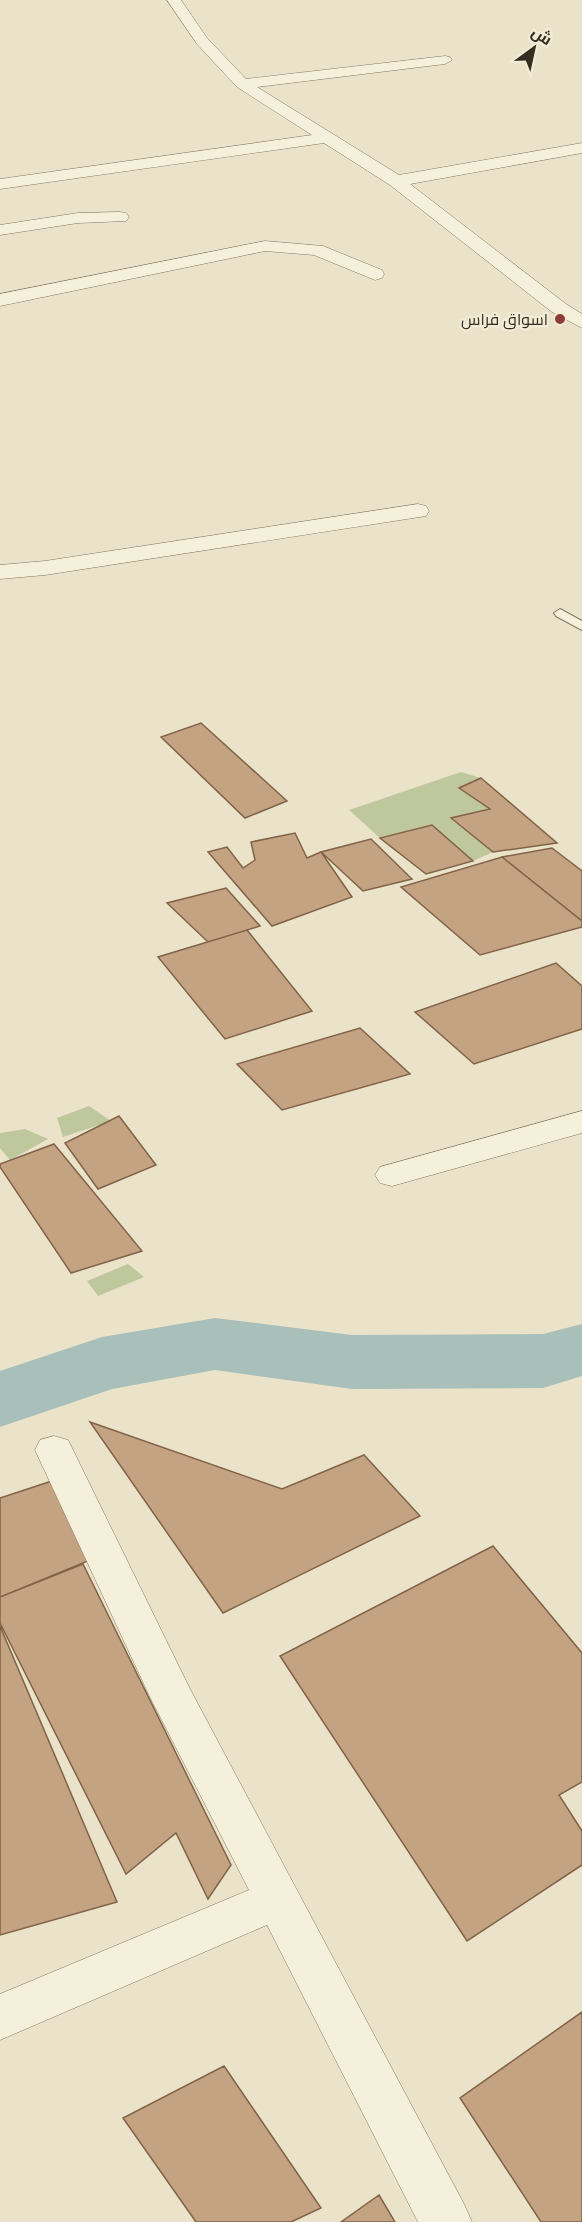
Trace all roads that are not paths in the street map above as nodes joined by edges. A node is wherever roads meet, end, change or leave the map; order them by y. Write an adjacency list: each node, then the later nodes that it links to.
1 (174, 0): 3 (street)
2 (445, 60): 3 (street)
3 (242, 84): 4 (street)
4 (325, 138): 6 (street); 7 (street)
5 (582, 148): 6 (street)
6 (396, 182): 13 (street)
7 (0, 184)
8 (120, 217): 9 (street)
9 (0, 230)
10 (375, 274): 11 (street)
11 (0, 300)
12 (582, 303): 13 (street)
13 (559, 308): 14 (street)
14 (582, 322)
15 (418, 511): 16 (street)
16 (0, 572)
17 (560, 613): 18 (lane)
18 (582, 626)
19 (582, 1122): 20 (street)
20 (392, 1174)
21 (54, 1450): 22 (street)
22 (278, 1899): 23 (street); 24 (street)
23 (0, 2018)
24 (446, 2222)

